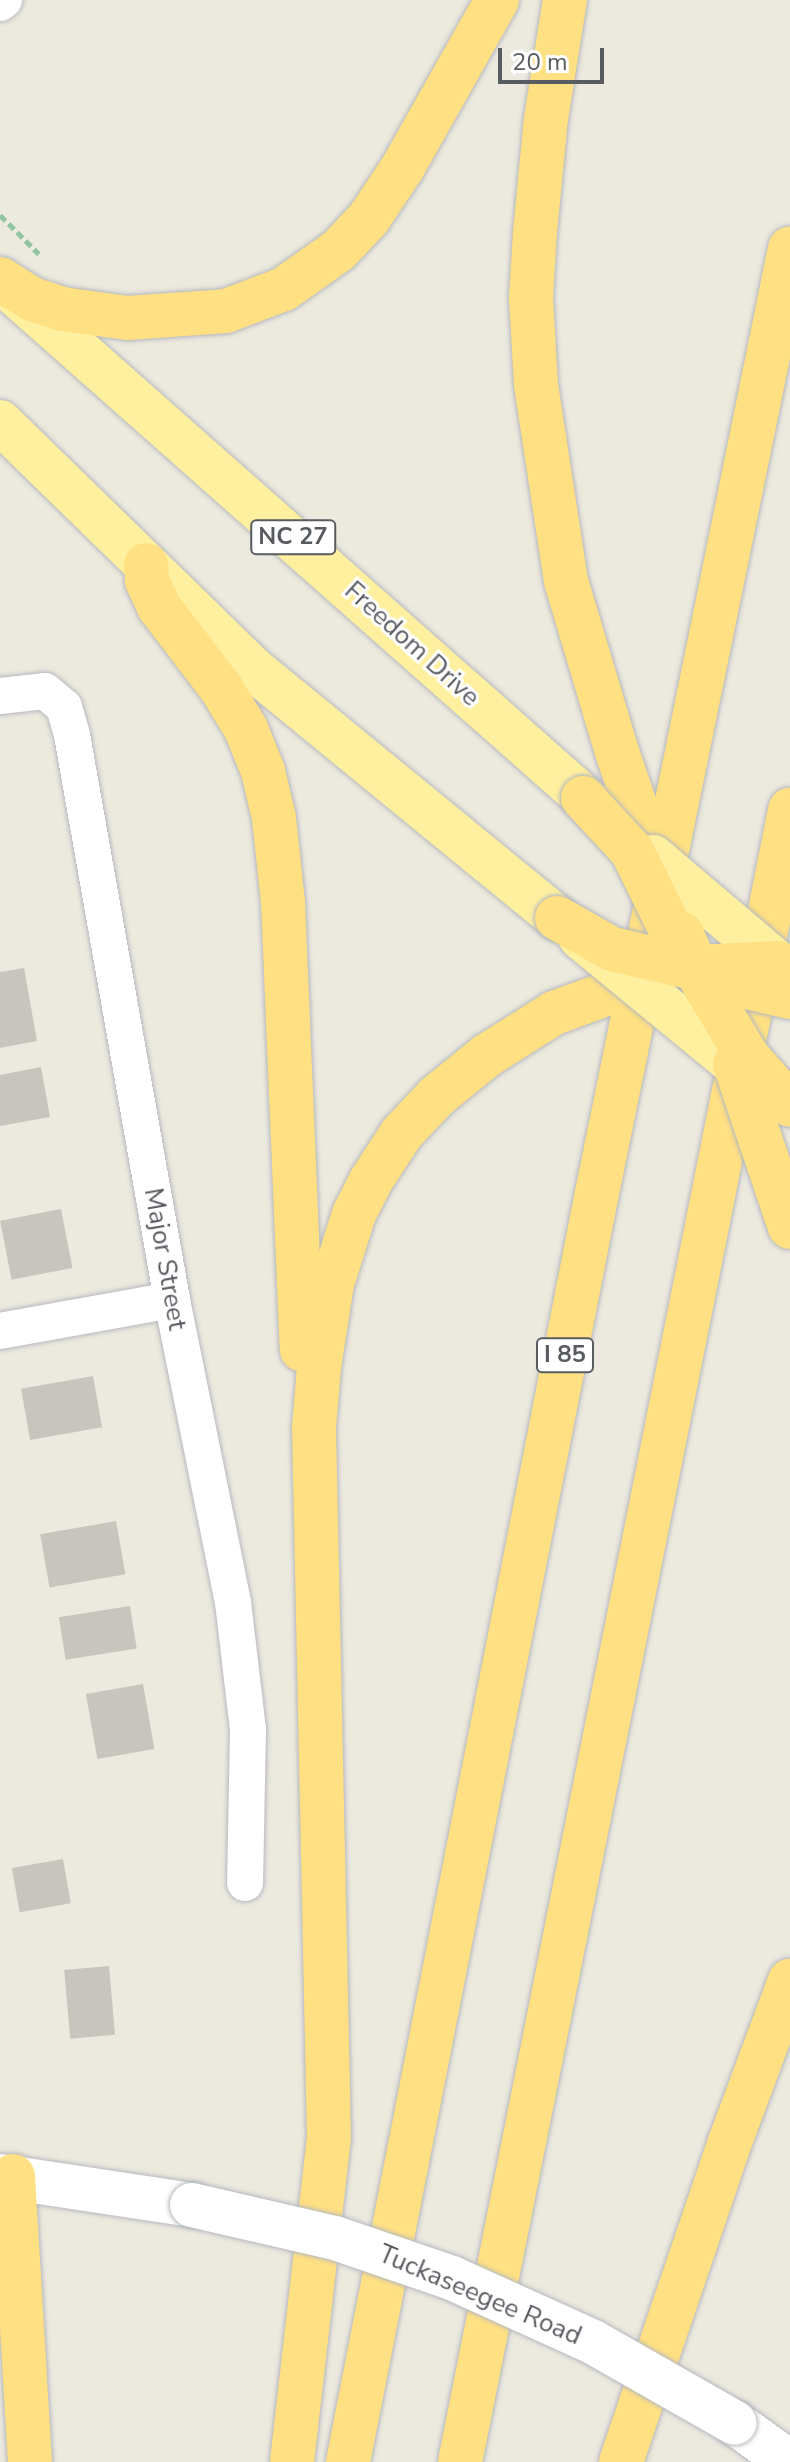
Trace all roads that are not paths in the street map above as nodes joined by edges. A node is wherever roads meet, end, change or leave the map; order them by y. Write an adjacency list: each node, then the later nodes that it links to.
1 (497, 0): 4 (highway)
2 (565, 0): 10 (highway)
3 (790, 249): 26 (highway, I 85)
4 (0, 280): 8 (main road, Freedom Drive / NC 27)
5 (0, 422): 6 (main road)
6 (146, 565): 11 (main road); 20 (highway)
7 (0, 696): 18 (street, Major Street)
8 (583, 798): 10 (main road, Freedom Drive / NC 27, bridge); 12 (highway, bridge)
9 (790, 810): 27 (highway)
10 (653, 857): 12 (highway, bridge); 13 (main road, Freedom Drive / NC 27, bridge)
11 (557, 918): 12 (highway, bridge); 14 (main road, bridge)
12 (695, 973): 13 (highway, bridge); 14 (highway); 15 (highway, bridge); 16 (highway, bridge)
13 (787, 973)
14 (636, 983): 15 (main road, bridge); 20 (highway)
15 (735, 1064): 16 (main road, bridge); 17 (highway, bridge)
16 (790, 1108)
17 (790, 1227)
18 (172, 1300): 19 (street); 21 (street, Major Street)
19 (0, 1331)
20 (314, 1428): 25 (highway)
21 (245, 1883)
22 (790, 1981): 28 (highway)
23 (6, 2176): 24 (highway); 29 (street, Tuckaseegee Road, bridge)
24 (30, 2462)
25 (292, 2462)
26 (348, 2462)
27 (460, 2462)
28 (621, 2462)
29 (789, 2462)

